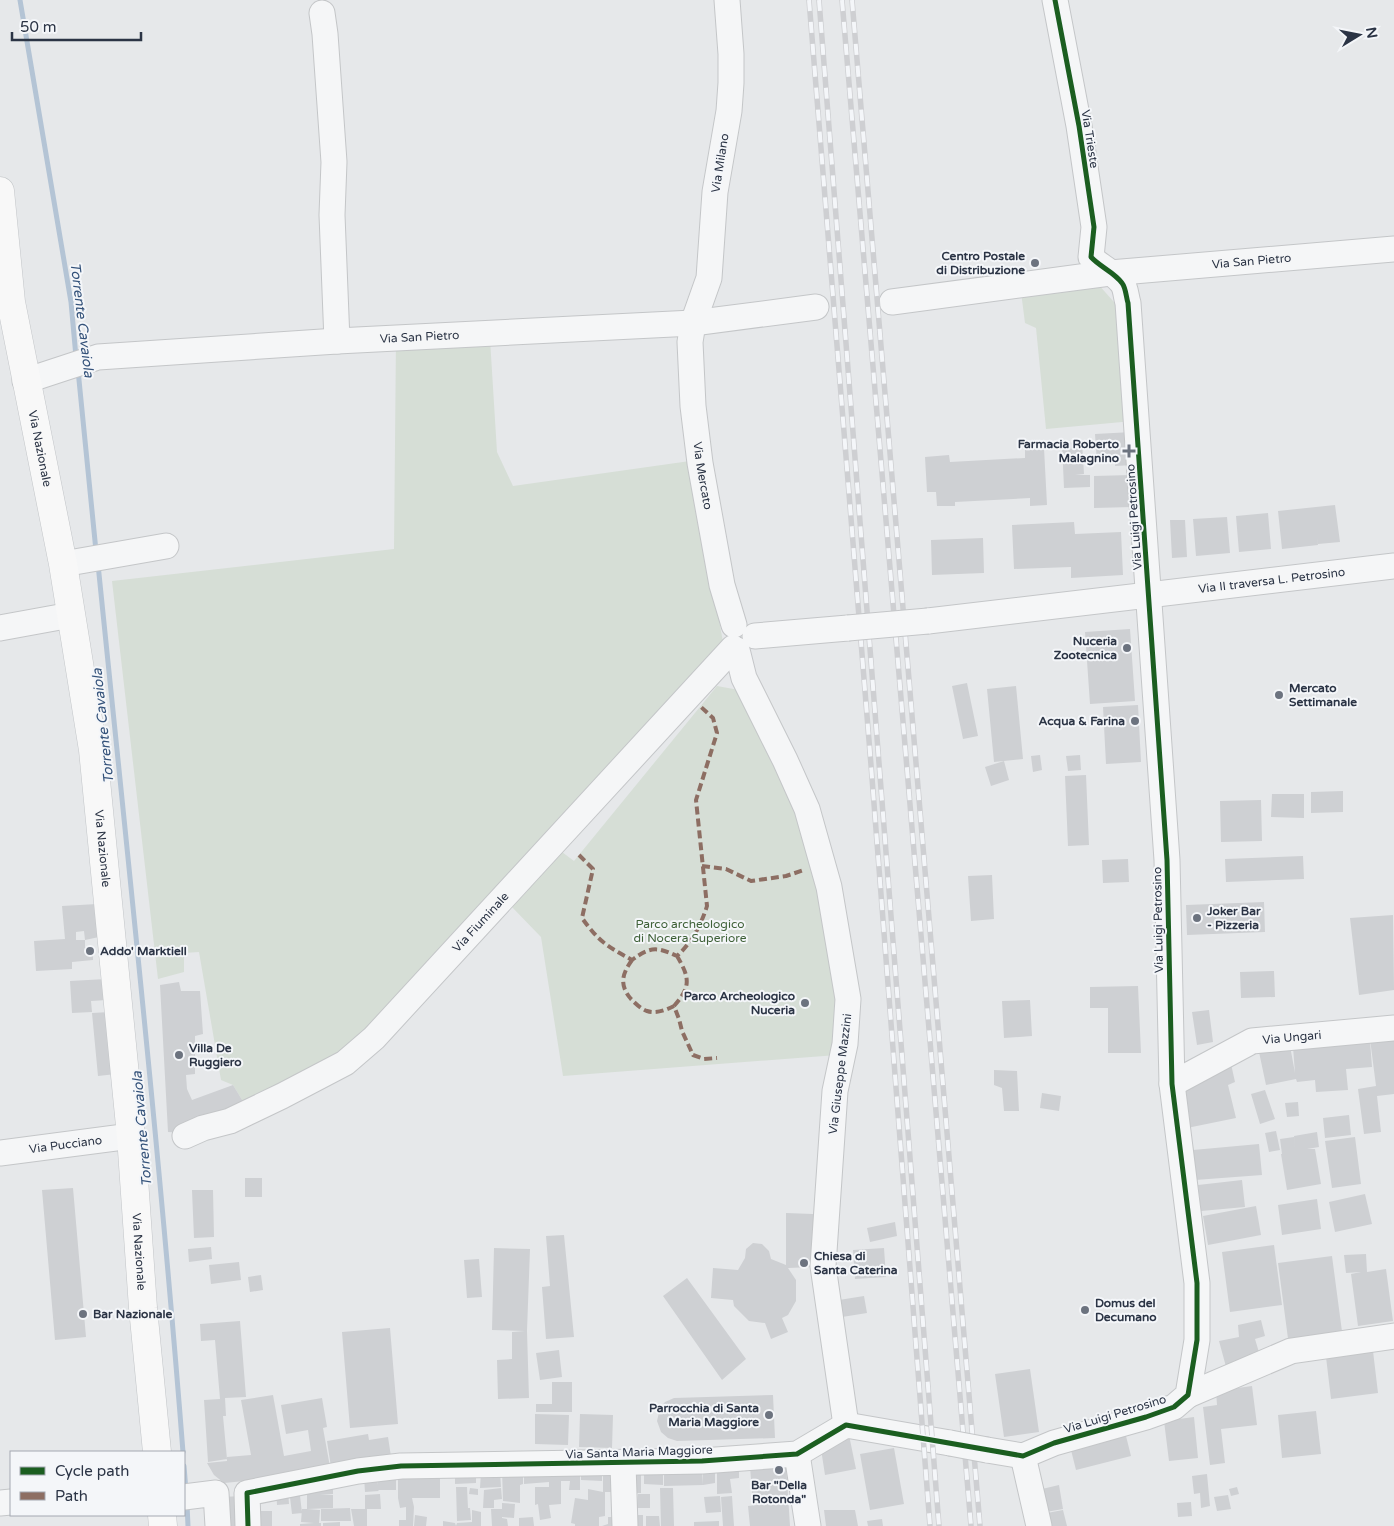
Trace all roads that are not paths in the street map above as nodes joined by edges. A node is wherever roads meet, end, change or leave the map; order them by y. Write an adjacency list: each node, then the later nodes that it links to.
1 (727, 0): 9 (street, Via Milano)
2 (1055, 0): 6 (street, Via Trieste)
3 (322, 13): 10 (street)
4 (0, 191): 11 (main road, Via Nazionale)
5 (1394, 249): 6 (street, Via San Pietro)
6 (1110, 272): 7 (street, Via San Pietro); 15 (street, Via Luigi Petrosino)
7 (892, 302)
8 (816, 307): 9 (street, Via San Pietro)
9 (693, 323): 10 (street, Via San Pietro); 18 (street, Via Mercato)
10 (337, 341): 11 (street, Via San Pietro)
11 (38, 377): 13 (main road, Via Nazionale)
12 (166, 546): 13 (street)
13 (72, 562): 16 (main road, Via Nazionale)
14 (1394, 566): 15 (street, Via II traversa L. Petrosino)
15 (1150, 596): 18 (street, Via II traversa L. Petrosino, bridge); 20 (street, Via Luigi Petrosino)
16 (71, 615): 17 (street); 21 (main road, Via Nazionale)
17 (0, 628)
18 (740, 640): 22 (street, Via Fiuminale); 26 (street, Via Giuseppe Mazzini)
19 (1394, 1028): 20 (street, Via Ungari)
20 (1172, 1084): 25 (street, Via Luigi Petrosino)
21 (131, 1136): 23 (street, Via Pucciano); 27 (main road, Via Nazionale)
22 (185, 1136)
23 (0, 1153)
24 (1394, 1336): 25 (street)
25 (1188, 1395): 29 (street, Via Luigi Petrosino)
26 (846, 1425): 28 (street, Via Santa Maria Maggiore); 29 (street, bridge)
27 (157, 1451)
28 (797, 1454): 30 (street, Via Santa Maria Maggiore); 35 (street)
29 (1023, 1456): 36 (street)
30 (622, 1464): 33 (street, Via Santa Maria Maggiore); 34 (street, Via Santa Maria Maggiore)
31 (193, 1496): 32 (street)
32 (218, 1526)
33 (248, 1526)
34 (625, 1526)
35 (808, 1526)
36 (1040, 1526)

